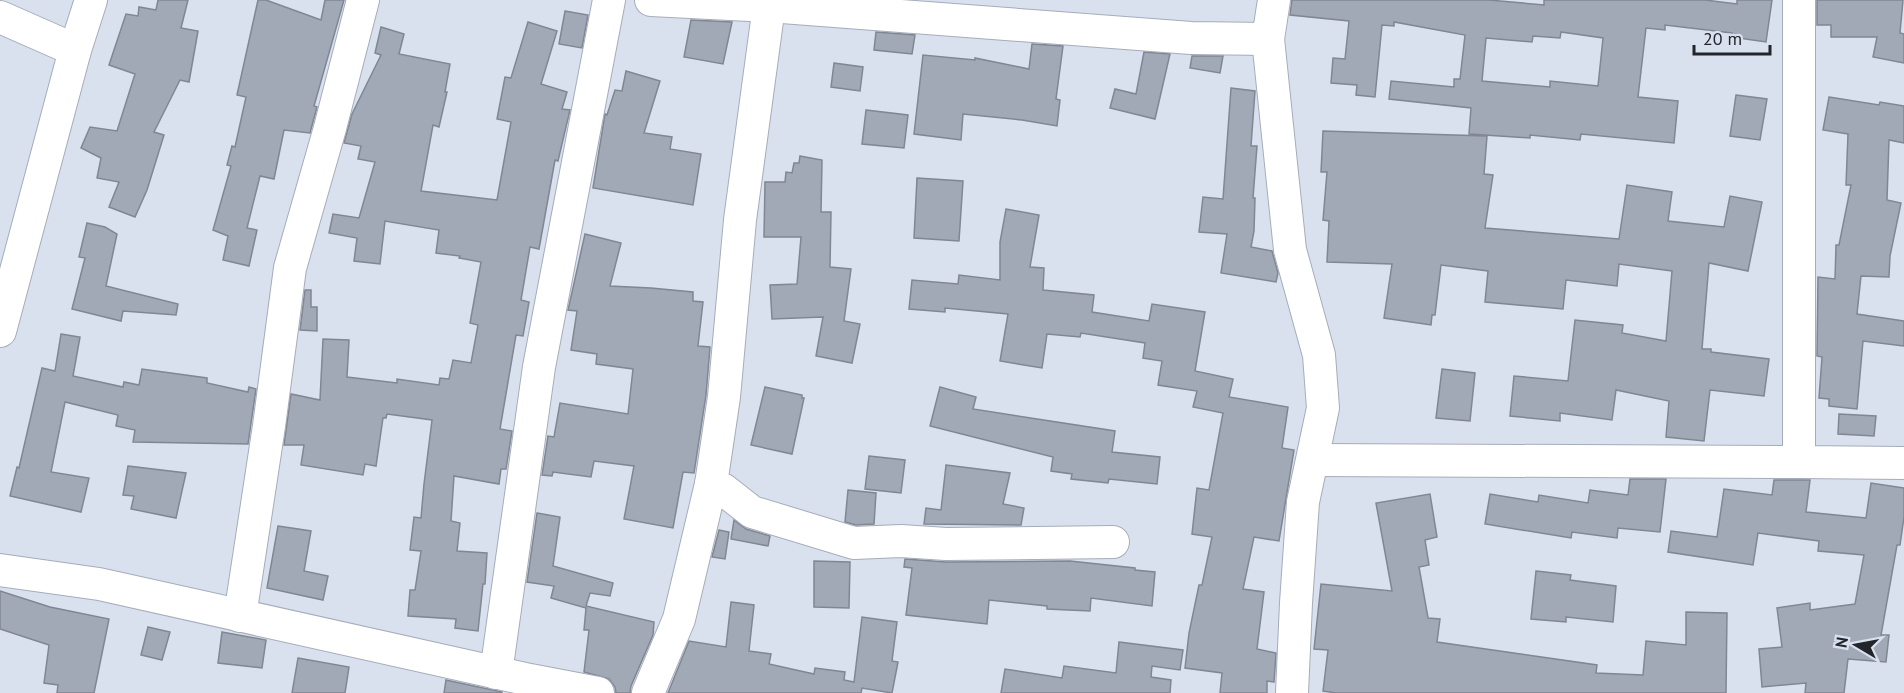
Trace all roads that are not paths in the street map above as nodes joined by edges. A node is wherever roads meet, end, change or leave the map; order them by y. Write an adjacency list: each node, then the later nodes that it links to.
1 (91, 0): 10 (street)
2 (363, 0): 18 (street)
3 (609, 0): 19 (street)
4 (651, 0): 7 (street)
5 (1274, 0): 9 (street)
6 (1799, 0): 13 (street)
7 (769, 6): 9 (street); 15 (street)
8 (0, 18): 10 (street)
9 (1268, 39): 12 (street)
10 (75, 50): 11 (street)
11 (3, 312)
12 (1313, 460): 13 (street); 22 (street)
13 (1799, 462): 14 (street)
14 (1904, 463)
15 (711, 484): 16 (street); 21 (street)
16 (1113, 542)
17 (0, 570): 18 (street)
18 (240, 616): 19 (street)
19 (496, 673): 20 (street)
20 (598, 693)
21 (648, 693)
22 (1292, 693)

